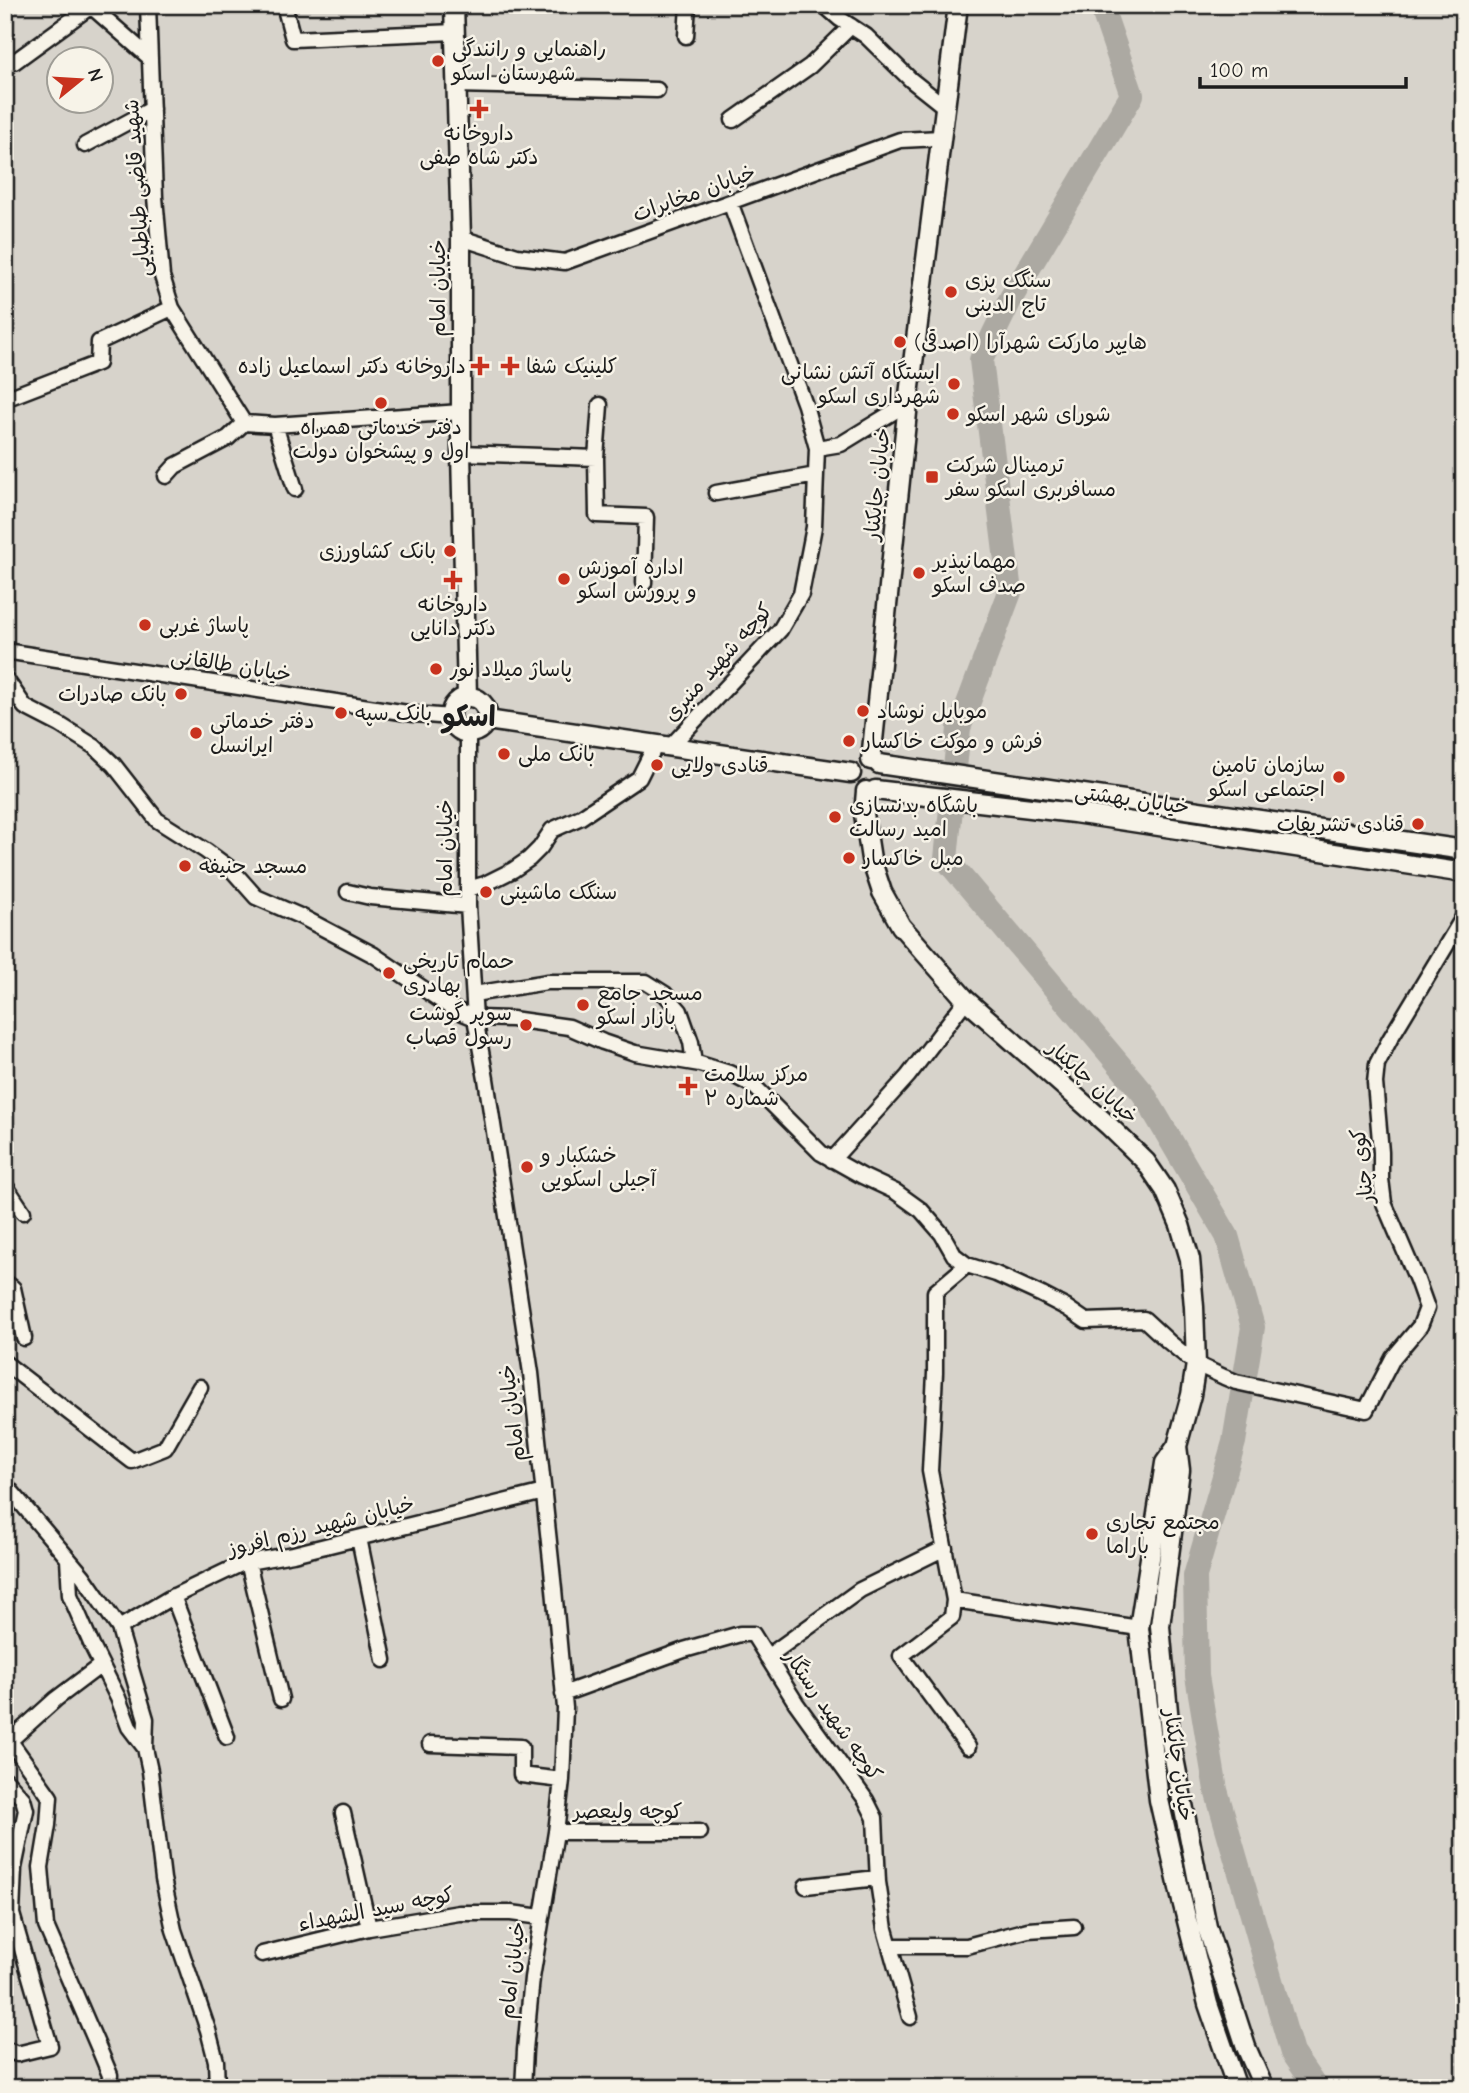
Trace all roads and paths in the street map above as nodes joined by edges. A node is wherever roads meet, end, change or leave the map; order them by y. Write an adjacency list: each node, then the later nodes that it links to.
1 (148, 5): 10 (street, شهید قاضی طباطبایی)
2 (284, 5): 8 (street)
3 (454, 5): 8 (main road, خیابان امام)
4 (688, 5): 9 (street)
5 (824, 5): 7 (street)
6 (958, 5): 14 (main road, خیابان چایکنار)
7 (851, 26): 14 (street); 16 (street)
8 (455, 32): 12 (main road, خیابان امام)
9 (686, 36)
10 (150, 58): 11 (street); 15 (street, شهید قاضی طباطبایی)
11 (14, 62)
12 (456, 85): 13 (street); 20 (main road, خیابان امام)
13 (657, 90)
14 (945, 107): 17 (main road, خیابان چایکنار)
15 (152, 109): 18 (street); 21 (street, شهید قاضی طباطبایی)
16 (733, 120)
17 (941, 138): 19 (street, خیابان مخابرات); 23 (main road, خیابان چایکنار)
18 (85, 145)
19 (730, 202): 20 (street, خیابان مخابرات); 28 (street, کوچه شهید منبری)
20 (461, 238): 25 (main road, خیابان امام)
21 (172, 308): 22 (street); 26 (street, شهید قاضی طباطبایی)
22 (5, 399)
23 (908, 403): 28 (street); 43 (main road, خیابان چایکنار)
24 (600, 405): 30 (street)
25 (461, 412): 27 (street); 29 (main road, خیابان امام)
26 (244, 422): 27 (street); 31 (street)
27 (275, 425): 33 (street)
28 (817, 448): 32 (street, کوچه شهید منبری)
29 (461, 453): 30 (street); 38 (main road, خیابان امام)
30 (596, 458): 35 (street)
31 (166, 475)
32 (816, 475): 34 (street); 42 (street, کوچه شهید منبری)
33 (295, 489)
34 (716, 492)
35 (644, 583)
36 (5, 651): 39 (street, خیابان طالقانی)
37 (5, 678): 54 (street)
38 (467, 696): 39 (main road); 40 (main road)
39 (451, 717): 41 (main road)
40 (487, 720): 41 (main road); 42 (main road)
41 (468, 733): 48 (street, خیابان امام)
42 (663, 746): 44 (main road); 48 (street, کوچه شهید منبری)
43 (875, 762): 44 (main road); 45 (main road); 46 (main road, خیابان بهشتی)
44 (851, 773): 45 (main road)
45 (870, 791): 47 (main road, خیابان بهشتی); 53 (main road, خیابان چایکنار)
46 (1464, 850)
47 (1464, 873)
48 (468, 889): 50 (street, خیابان امام)
49 (348, 892): 50 (street)
50 (468, 906): 52 (street, خیابان امام)
51 (1464, 916): 63 (street, کوی چنار)
52 (474, 995): 54 (street, خیابان امام); 55 (street)
53 (966, 1000): 56 (street); 63 (main road, خیابان چایکنار)
54 (475, 1018): 55 (street); 67 (street, خیابان امام)
55 (694, 1063): 56 (street)
56 (832, 1160): 59 (street)
57 (5, 1185): 58 (street)
58 (23, 1212)
59 (967, 1265): 63 (street); 69 (street)
60 (5, 1282): 61 (street)
61 (24, 1338)
62 (5, 1363): 64 (street)
63 (1196, 1363): 65 (main road, خیابان چایکنار)
64 (200, 1387)
65 (1177, 1446): 75 (main road, خیابان چایکنار); 104 (main road, خیابان چایکنار)
66 (5, 1484): 70 (street)
67 (544, 1492): 68 (street, خیابان شهید رزم افروز); 79 (street, خیابان امام)
68 (359, 1538): 71 (street, خیابان شهید رزم افروز); 77 (street)
69 (945, 1548): 73 (street); 76 (street)
70 (68, 1559): 74 (street); 78 (street)
71 (248, 1562): 72 (street, خیابان شهید رزم افروز); 80 (street)
72 (173, 1597): 74 (street, خیابان شهید رزم افروز); 81 (street)
73 (954, 1600): 75 (street); 84 (street)
74 (119, 1628): 85 (street)
75 (1139, 1628): 103 (main road, خیابان چایکنار)
76 (767, 1657): 79 (street, کوچه شهید رستگار); 91 (street, کوچه شهید رستگار)
77 (384, 1660)
78 (101, 1665): 82 (street); 85 (street)
79 (563, 1694): 87 (street, خیابان امام)
80 (281, 1699)
81 (227, 1737)
82 (7, 1743): 100 (street)
83 (430, 1744): 87 (street)
84 (968, 1747)
85 (145, 1748): 101 (street)
86 (5, 1779): 99 (street)
87 (562, 1780): 89 (street, خیابان امام)
88 (343, 1812): 95 (street)
89 (556, 1832): 90 (street, کوچه ولیعصر); 93 (street, خیابان امام)
90 (701, 1832)
91 (877, 1878): 92 (street); 96 (street, کوچه شهید رستگار)
92 (806, 1886)
93 (541, 1917): 95 (street, کوچه سید الشهداء); 102 (street, خیابان امام)
94 (1074, 1927): 96 (street)
95 (369, 1928): 97 (street, کوچه سید الشهداء)
96 (890, 1946): 98 (street, کوچه شهید رستگار)
97 (262, 1954)
98 (910, 2017)
99 (5, 2049)
100 (109, 2088)
101 (217, 2088)
102 (523, 2088)
103 (1237, 2088)
104 (1264, 2088)

